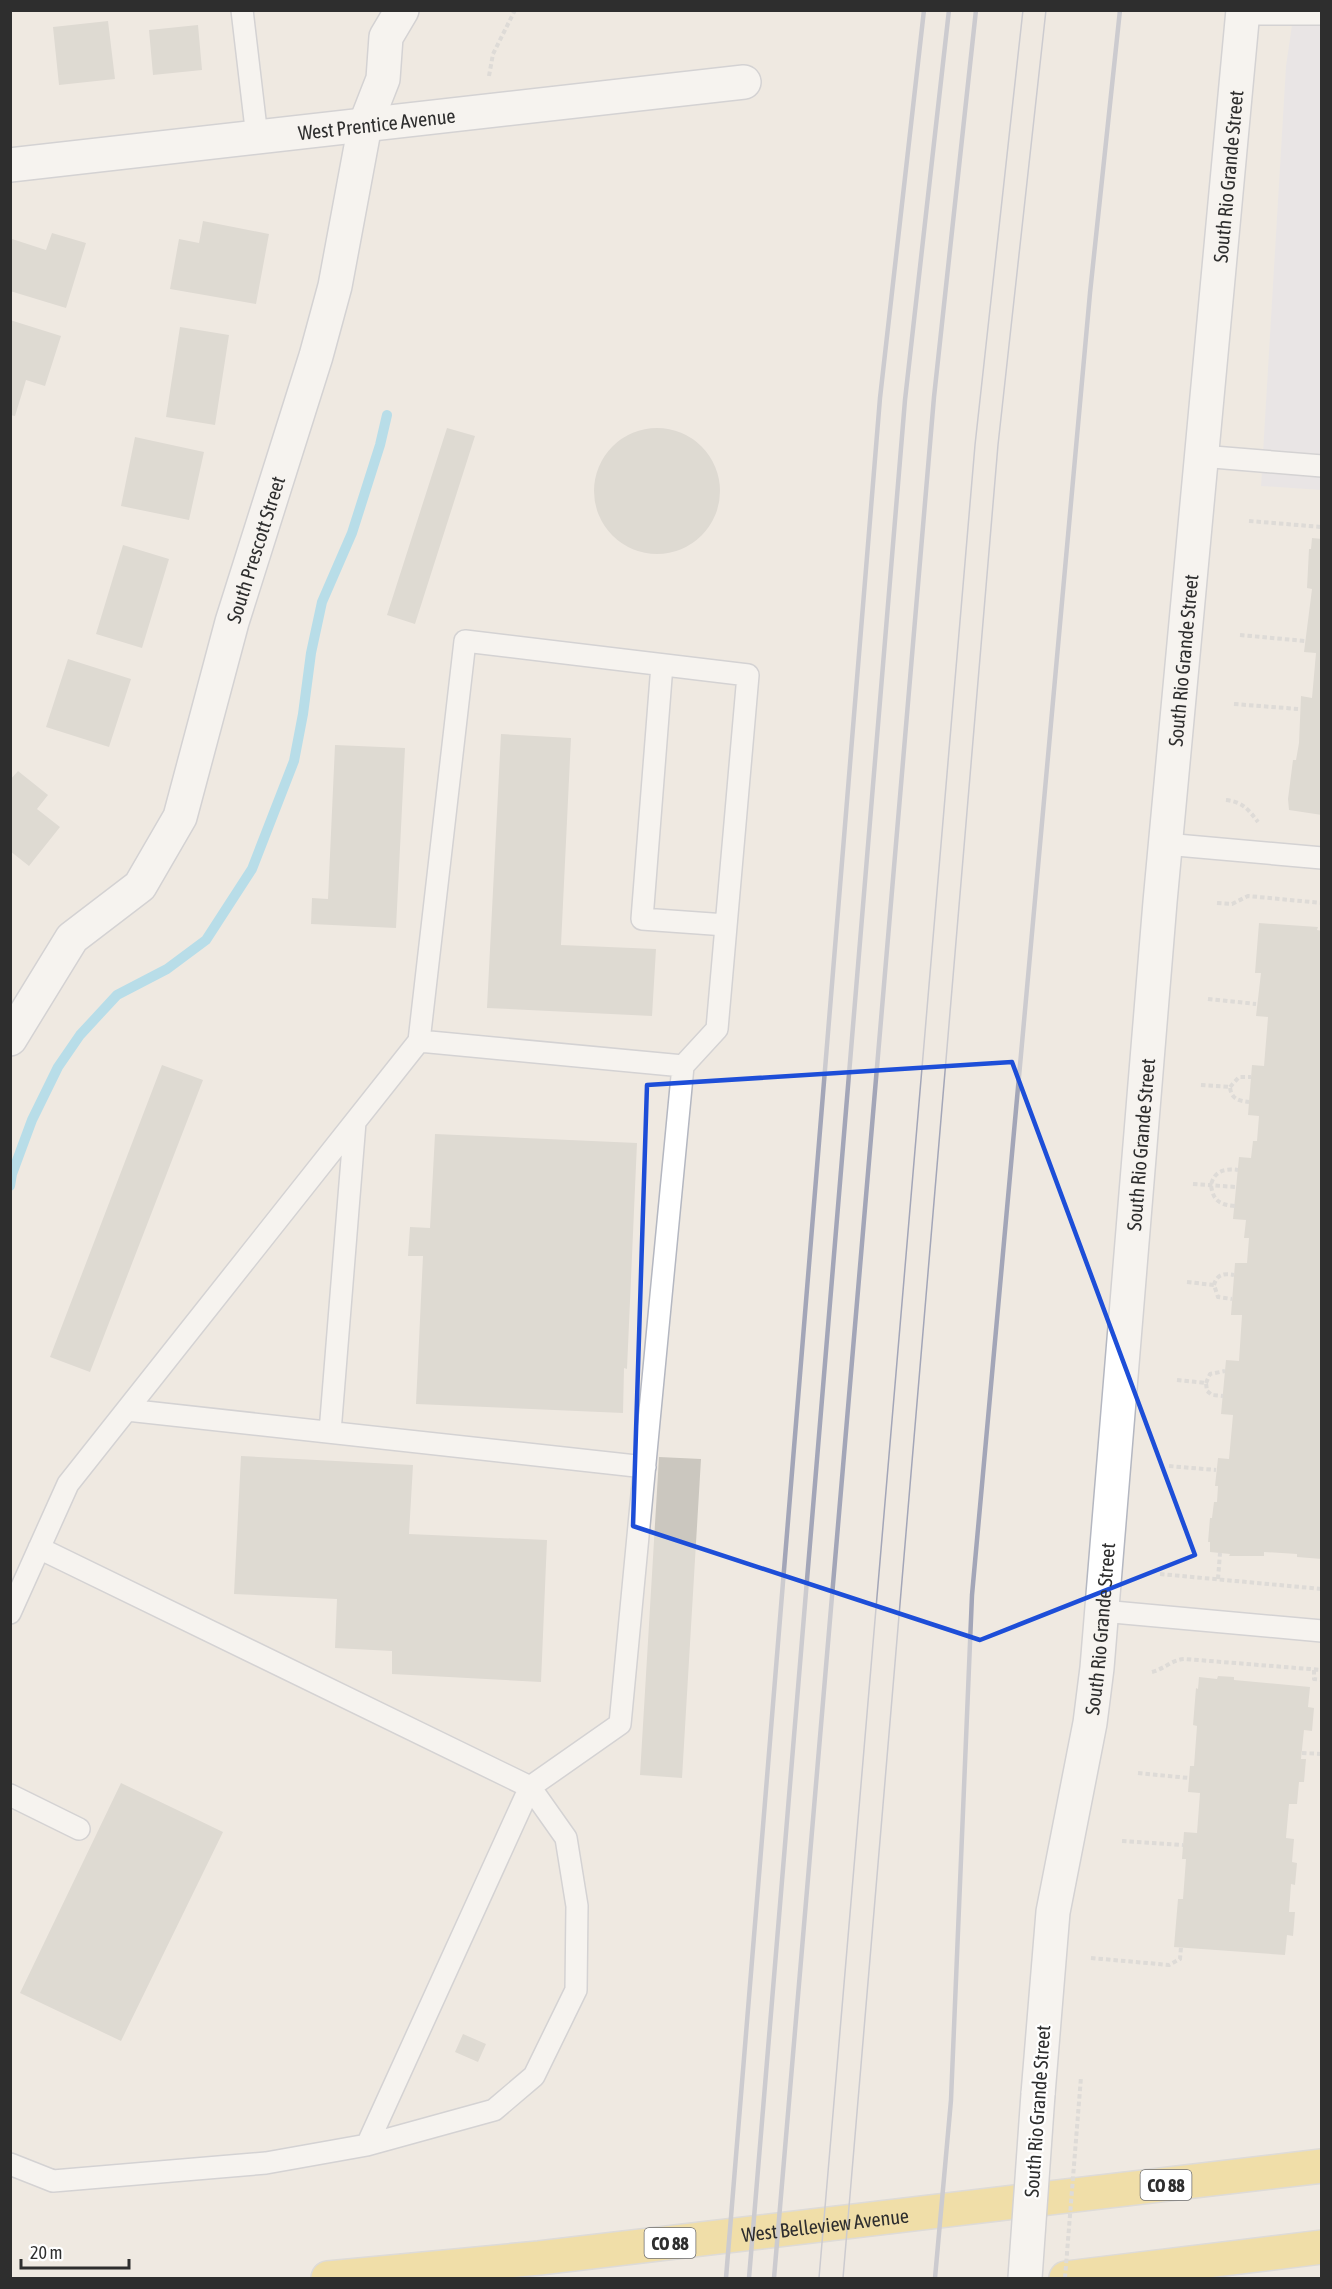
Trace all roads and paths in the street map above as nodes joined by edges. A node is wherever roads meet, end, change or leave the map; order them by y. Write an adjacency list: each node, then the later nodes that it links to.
1 (242, 10): 9 (lane)
2 (402, 10): 8 (street, South Prescott Street)
3 (515, 10): 7 (path)
4 (1243, 12): 5 (lane); 11 (street, South Rio Grande Street)
5 (1322, 14)
6 (744, 82): 7 (street, West Prentice Avenue)
7 (482, 112): 8 (street, West Prentice Avenue)
8 (365, 124): 9 (street, West Prentice Avenue); 27 (street, South Prescott Street)
9 (257, 136): 10 (street, West Prentice Avenue)
10 (10, 165)
11 (1201, 456): 12 (lane); 20 (street, South Rio Grande Street)
12 (1322, 466)
13 (1249, 522): 14 (path)
14 (1322, 527)
15 (1240, 635): 16 (path)
16 (1305, 641)
17 (662, 665): 24 (lane); 24 (lane); 28 (lane)
18 (1234, 704): 19 (path)
19 (1298, 709)
20 (1165, 844): 21 (lane); 58 (street, South Rio Grande Street)
21 (1322, 858)
22 (1216, 903): 23 (path)
23 (1322, 903)
24 (726, 925): 29 (lane)
25 (1208, 999): 26 (path)
26 (1257, 1004)
27 (10, 1039)
28 (419, 1041): 29 (lane); 34 (lane)
29 (683, 1066): 51 (lane)
30 (1251, 1077): 32 (path)
31 (1201, 1085): 32 (path)
32 (1230, 1087): 33 (path)
33 (1249, 1102)
34 (355, 1122): 48 (lane); 49 (lane)
35 (1238, 1170): 37 (path)
36 (1194, 1184): 37 (path)
37 (1211, 1185): 38 (path); 39 (path)
38 (1236, 1187)
39 (1235, 1206)
40 (1234, 1275): 42 (path)
41 (1187, 1282): 42 (path)
42 (1214, 1285): 43 (path)
43 (1232, 1299)
44 (1225, 1371): 46 (path)
45 (1177, 1380): 46 (path)
46 (1206, 1383): 47 (path)
47 (1223, 1396)
48 (127, 1410): 49 (lane); 53 (lane)
49 (330, 1432): 51 (lane)
50 (1169, 1466): 52 (path)
51 (645, 1467): 69 (lane)
52 (1216, 1470)
53 (39, 1548): 59 (lane); 69 (lane)
54 (1220, 1553): 56 (path)
55 (1160, 1574): 56 (path)
56 (1218, 1579): 57 (path)
57 (1322, 1589)
58 (1102, 1611): 60 (lane); 83 (street, South Rio Grande Street, bridge)
59 (10, 1613)
60 (1322, 1631)
61 (1314, 1670): 62 (path); 63 (path); 64 (path)
62 (1322, 1670)
63 (1152, 1672)
64 (1322, 1680)
65 (1302, 1753): 66 (path)
66 (1322, 1754)
67 (1138, 1773): 68 (path)
68 (1189, 1778)
69 (530, 1787): 77 (lane); 77 (lane)
70 (10, 1794): 71 (lane)
71 (79, 1829)
72 (1122, 1840): 73 (path)
73 (1183, 1845)
74 (1181, 1947): 75 (path)
75 (1091, 1958)
76 (1081, 2077): 80 (path, bridge)
77 (367, 2145): 78 (lane)
78 (10, 2164)
79 (1322, 2166): 80 (main road, West Belleview Avenue / CO 88)
80 (1072, 2196): 82 (main road, West Belleview Avenue / CO 88); 84 (path, bridge)
81 (1322, 2247): 84 (main road)
82 (328, 2278)
83 (1025, 2278)
84 (1065, 2278)

